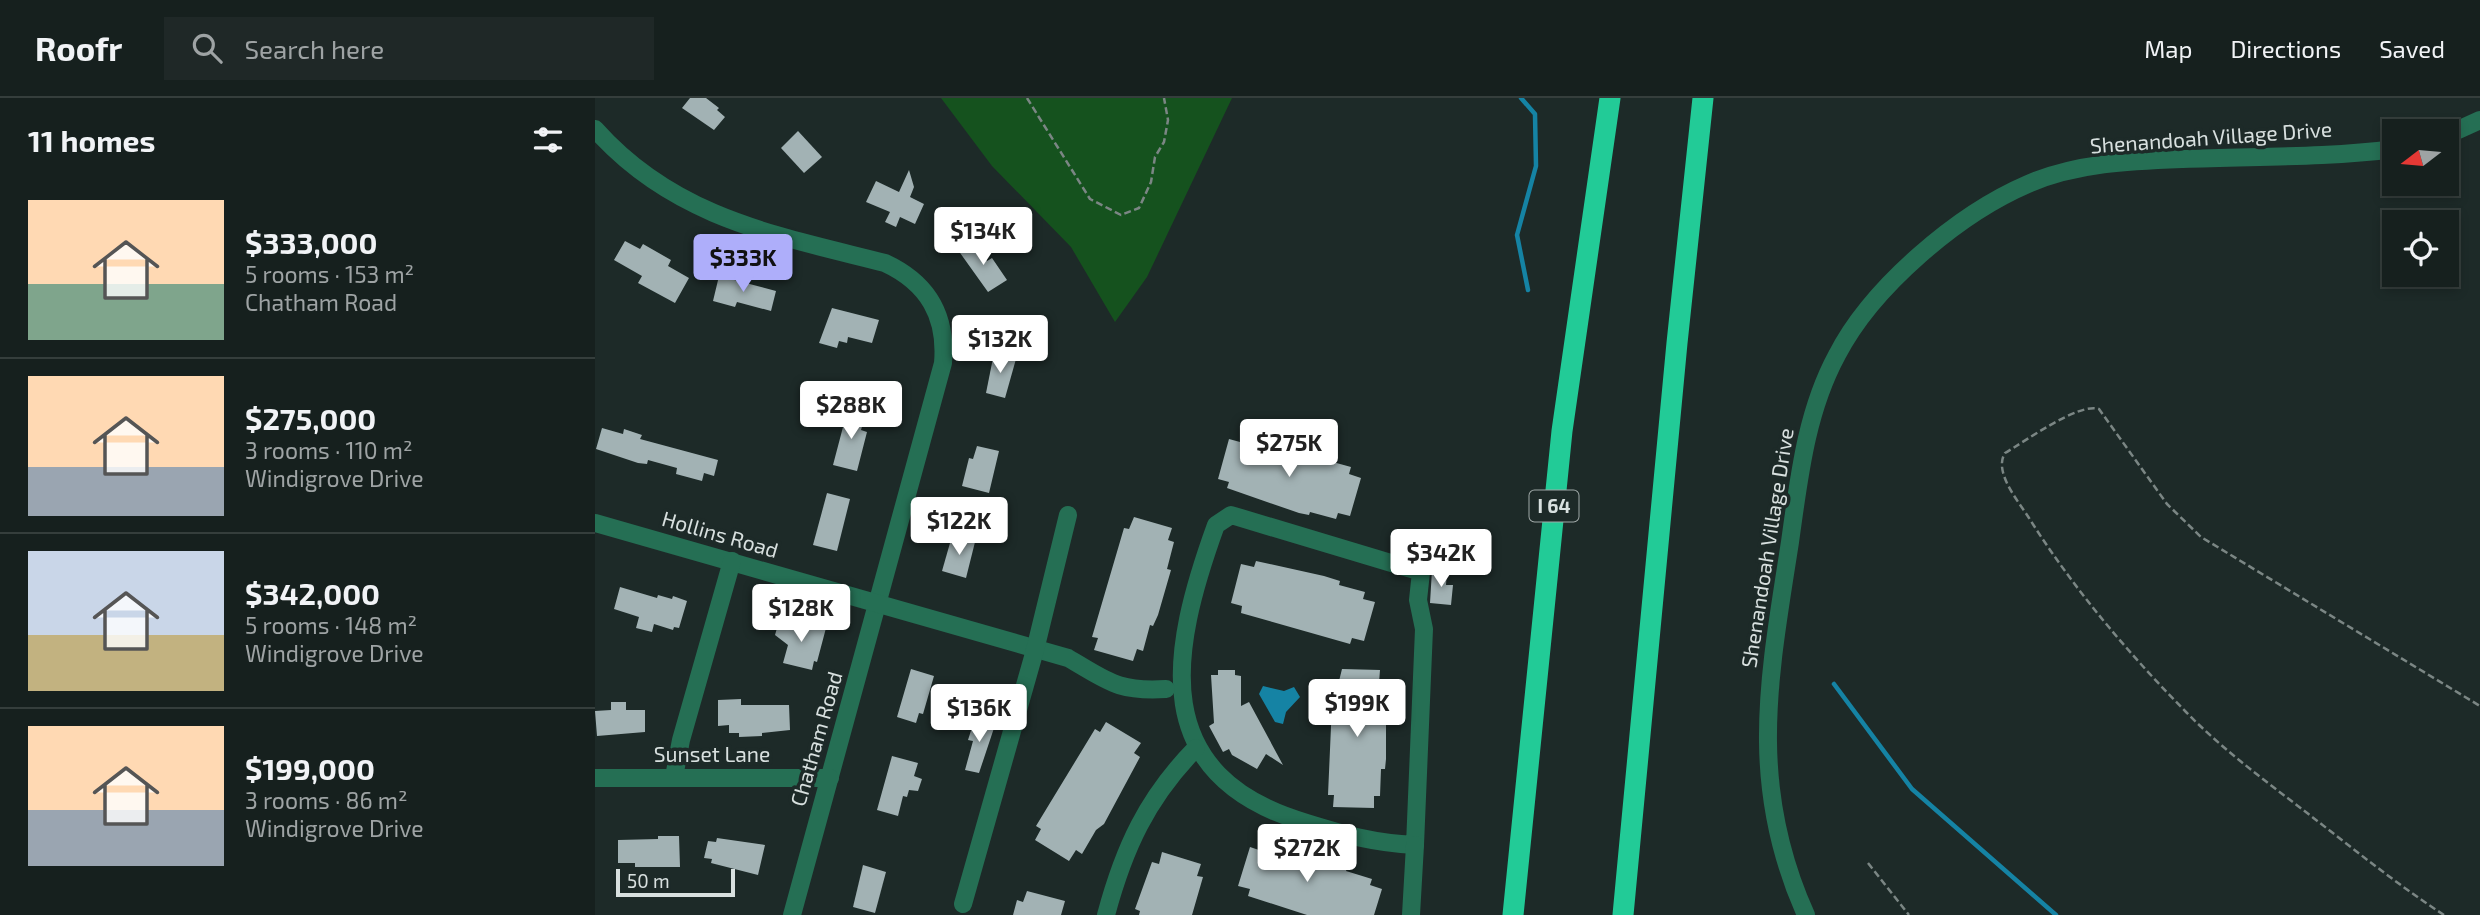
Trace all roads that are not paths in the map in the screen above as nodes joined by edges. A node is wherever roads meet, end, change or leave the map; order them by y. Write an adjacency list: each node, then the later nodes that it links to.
1 (1609, 98): 22 (highway, I 64)
2 (1703, 98): 23 (highway)
3 (2480, 120): 5 (street)
4 (595, 130): 10 (street, Chatham Road)
5 (2459, 130)
6 (2382, 150): 24 (street, Shenandoah Village Drive)
7 (1068, 515): 11 (street)
8 (595, 523): 9 (street, Hollins Road)
9 (732, 561): 10 (street, Hollins Road); 15 (street)
10 (878, 605): 11 (street, Hollins Road); 16 (street, Chatham Road)
11 (1035, 650): 12 (street, Hollins Road); 18 (street)
12 (1166, 689)
13 (1196, 748): 17 (street); 17 (street); 20 (street)
14 (595, 778): 15 (street, Sunset Lane)
15 (674, 778): 16 (street, Sunset Lane)
16 (830, 778): 19 (street, Chatham Road)
17 (1415, 845): 21 (street)
18 (963, 904)
19 (792, 915)
20 (1106, 915)
21 (1411, 915)
22 (1513, 915)
23 (1623, 915)
24 (1806, 915)

